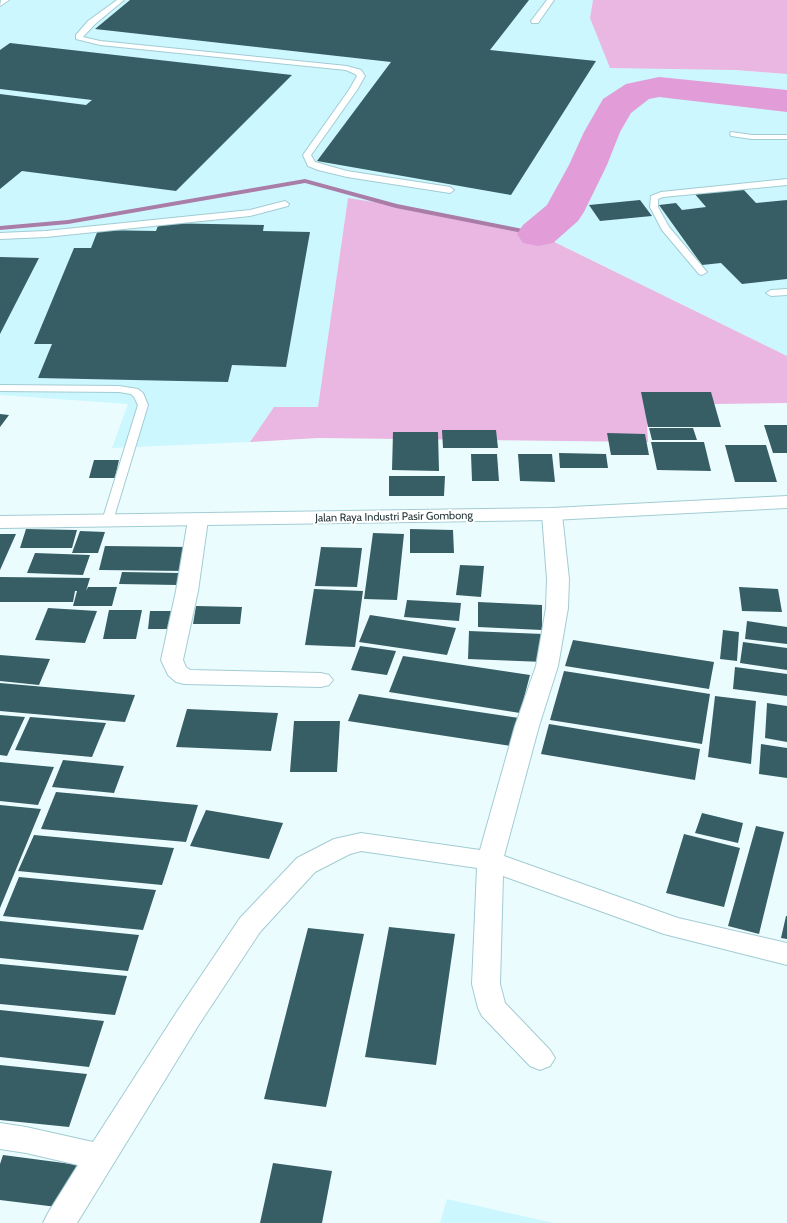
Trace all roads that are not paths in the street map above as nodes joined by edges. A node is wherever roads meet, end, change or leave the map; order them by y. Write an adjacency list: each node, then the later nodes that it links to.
1 (6, 0): 4 (lane)
2 (121, 0): 9 (lane)
3 (551, 0): 5 (lane)
4 (0, 4)
5 (535, 21)
6 (734, 134): 7 (lane)
7 (787, 137)
8 (787, 182): 12 (lane)
9 (450, 190)
10 (285, 204): 11 (lane)
11 (0, 236)
12 (702, 272)
13 (787, 292): 14 (lane)
14 (771, 294)
15 (0, 388): 19 (lane)
16 (787, 502): 17 (street, Jalan Raya Industri Pasir Gombong)
17 (552, 514): 18 (street, Jalan Raya Industri Pasir Gombong); 22 (street)
18 (198, 520): 19 (street, Jalan Raya Industri Pasir Gombong); 21 (street)
19 (108, 521): 20 (street, Jalan Raya Industri Pasir Gombong)
20 (0, 522)
21 (321, 680)
22 (490, 861): 23 (street); 24 (street); 26 (street)
23 (787, 954)
24 (540, 1058)
25 (0, 1136): 26 (street)
26 (99, 1157): 27 (street)
27 (58, 1223)

